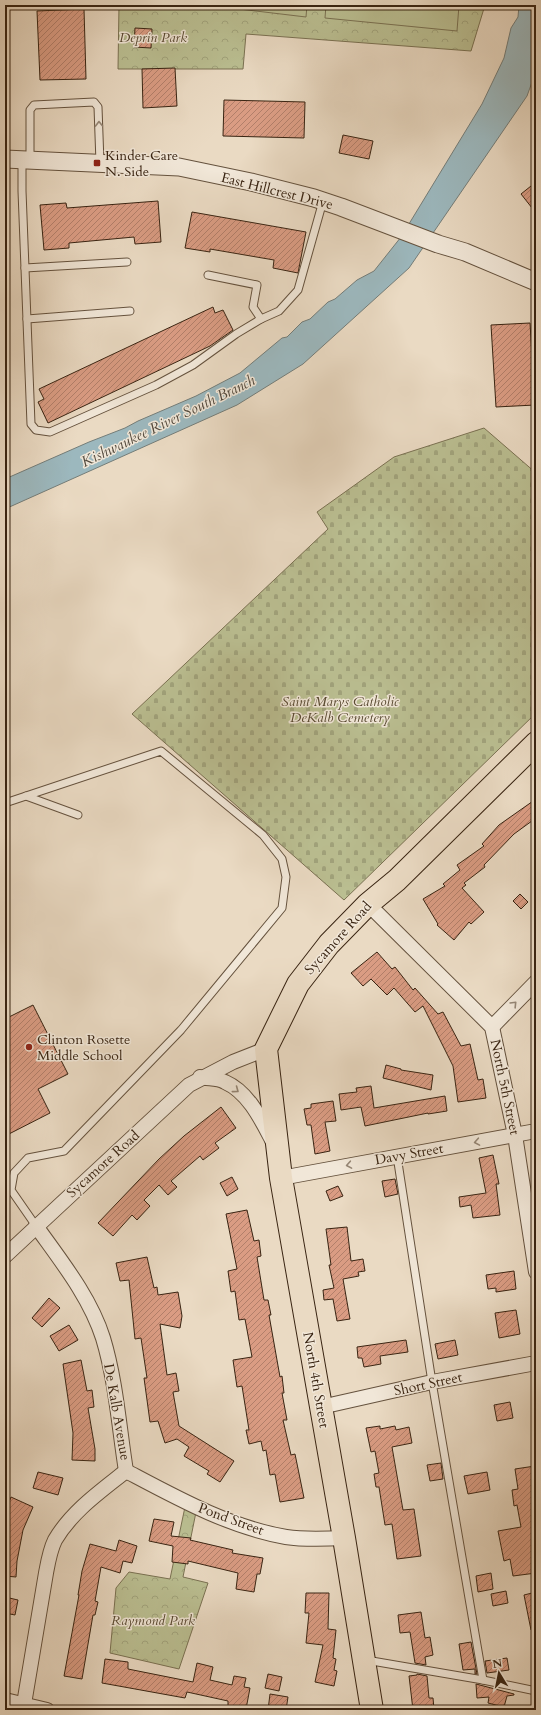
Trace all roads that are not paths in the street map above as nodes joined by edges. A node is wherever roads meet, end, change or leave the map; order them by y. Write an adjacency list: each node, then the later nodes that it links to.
1 (15, 159): 2 (street, East Hillcrest Drive); 2 (lane, one-way to 1); 3 (lane); 6 (lane)
2 (100, 163): 4 (street, East Hillcrest Drive)
3 (5, 199)
4 (323, 201): 8 (street, East Hillcrest Drive); 11 (lane)
5 (127, 262): 6 (lane)
6 (25, 268): 10 (lane)
7 (208, 275): 11 (lane)
8 (536, 282)
9 (130, 311): 10 (lane)
10 (27, 319): 11 (lane)
11 (261, 319)
12 (536, 743): 16 (main road, Sycamore Road)
13 (26, 796): 14 (lane); 15 (lane); 26 (lane)
14 (5, 803)
15 (78, 815)
16 (368, 904): 18 (street, North 5th Street); 19 (main road, Sycamore Road)
17 (536, 982): 18 (street, one-way to 17)
18 (492, 1027): 22 (street, North 5th Street)
19 (266, 1049): 20 (street, Sycamore Road); 23 (main road, North 4th Street)
20 (200, 1077): 23 (street, one-way to 23); 26 (street, Sycamore Road)
21 (536, 1130): 22 (street, Davy Street)
22 (515, 1134): 24 (street, Davy Street, one-way to 24); 28 (street, North 5th Street)
23 (278, 1152): 25 (main road, North 4th Street)
24 (397, 1156): 25 (street, Davy Street, one-way to 25); 30 (lane)
25 (281, 1178): 31 (main road, North 4th Street)
26 (36, 1226): 27 (street, Sycamore Road); 32 (street, De Kalb Avenue)
27 (5, 1256)
28 (536, 1272)
29 (536, 1363): 30 (street, Short Street)
30 (432, 1382): 31 (street, Short Street); 35 (lane)
31 (321, 1407): 33 (main road, North 4th Street)
32 (126, 1471): 33 (street, Pond Street); 38 (street, De Kalb Avenue)
33 (344, 1538): 34 (main road, North 4th Street)
34 (364, 1660): 35 (lane); 40 (main road, North 4th Street)
35 (483, 1680): 36 (lane)
36 (536, 1691)
37 (5, 1700): 38 (street)
38 (24, 1704): 39 (street)
39 (47, 1710)
40 (372, 1710)

